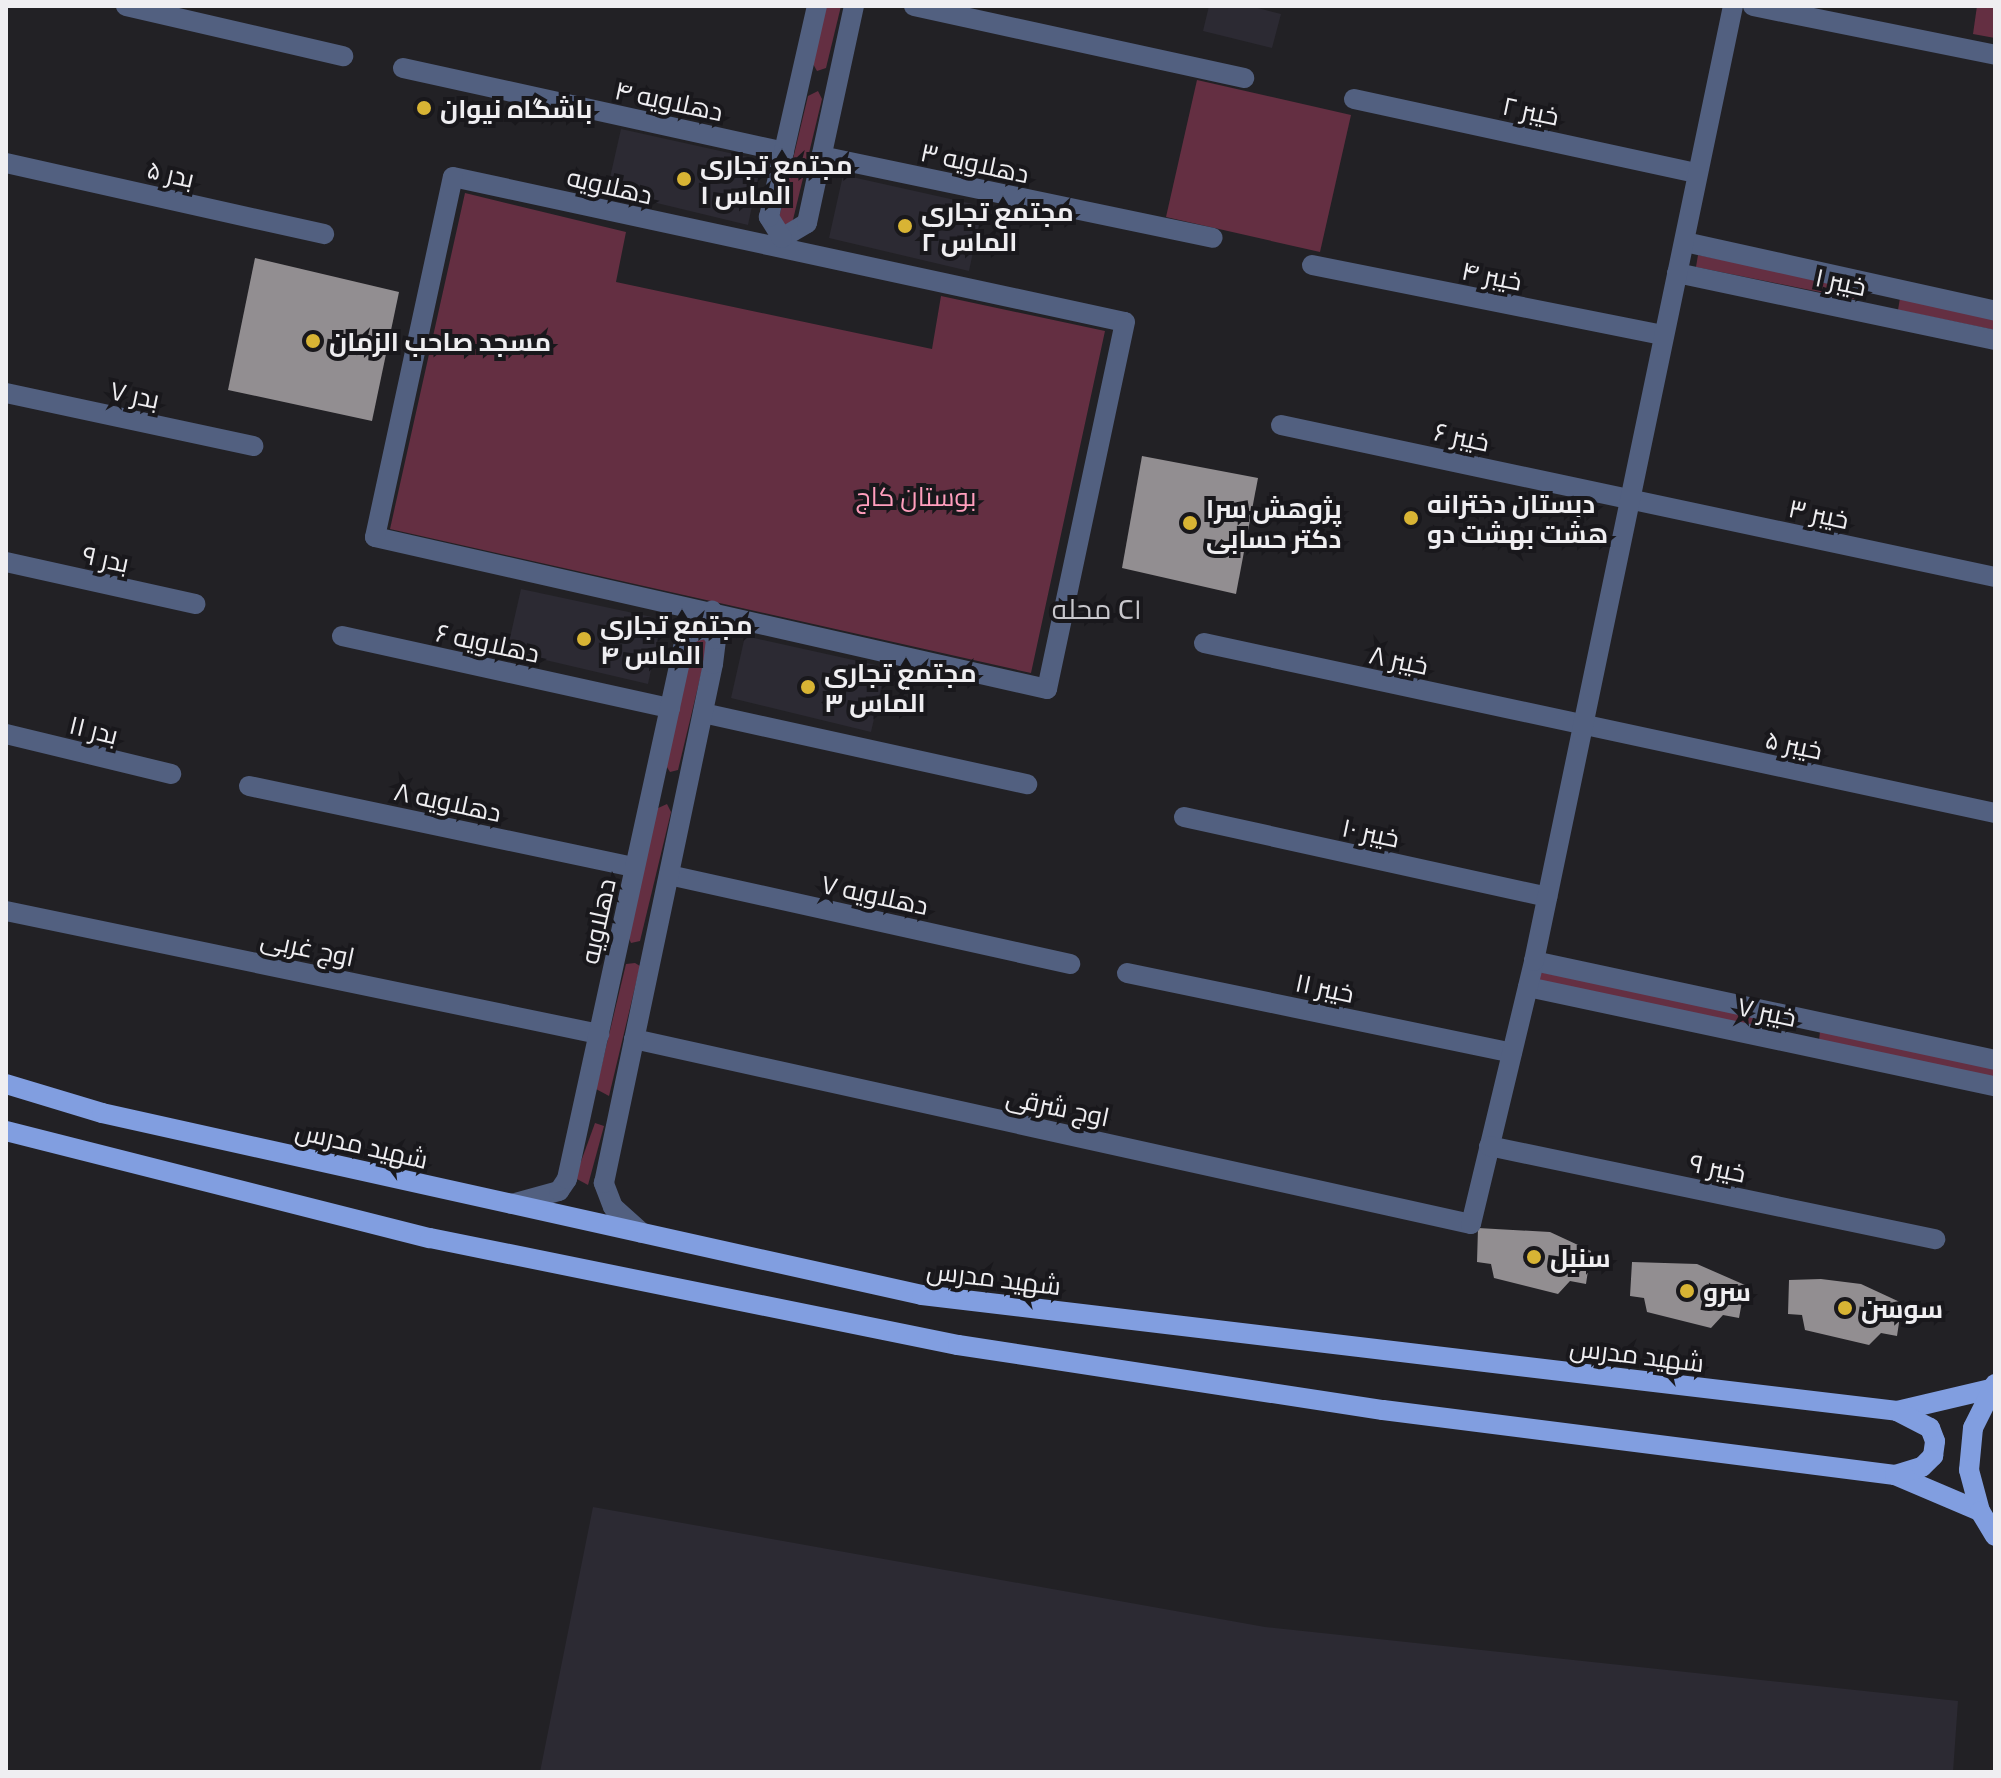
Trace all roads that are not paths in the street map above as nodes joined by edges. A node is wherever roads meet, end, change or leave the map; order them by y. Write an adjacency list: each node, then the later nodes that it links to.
1 (126, 6): 8 (street)
2 (817, 6): 10 (street)
3 (854, 6): 12 (street)
4 (914, 6): 11 (street)
5 (1733, 6): 17 (street)
6 (1753, 6): 7 (street)
7 (1995, 55)
8 (343, 56)
9 (403, 68): 14 (street, دهلاویه ۴)
10 (802, 73): 12 (street); 14 (street)
11 (1244, 78)
12 (837, 82): 15 (street)
13 (1354, 99): 17 (street, خیبر ۲)
14 (784, 152): 21 (street)
15 (821, 156): 19 (street, دهلاویه ۳); 21 (street)
16 (6, 163): 18 (street, بدر ۵)
17 (1697, 173): 20 (street)
18 (324, 234)
19 (1213, 238)
20 (1685, 242): 23 (street); 24 (street, خیبر ۱)
21 (781, 244): 36 (street, دهلاویه); 36 (street, دهلاویه)
22 (1312, 265): 27 (street, خیبر ۴)
23 (1677, 273): 26 (street, خیبر ۱); 27 (street)
24 (1873, 284): 25 (street, خیبر ۱); 26 (street)
25 (1995, 311)
26 (1868, 313): 28 (street, خیبر ۱)
27 (1663, 335): 32 (street)
28 (1995, 340)
29 (6, 393): 31 (street, بدر ۷)
30 (1281, 425): 32 (street, خیبر ۶)
31 (253, 446)
32 (1631, 498): 34 (street, خیبر ۳); 41 (street)
33 (6, 562): 35 (street, بدر ۹)
34 (1995, 577)
35 (195, 604)
36 (710, 619): 39 (street, دهلاویه); 40 (street)
37 (342, 636): 39 (street, دهلاویه ۶)
38 (1204, 643): 41 (street, خیبر ۸)
39 (670, 708): 44 (street, دهلاویه)
40 (703, 713): 45 (street); 47 (street)
41 (1582, 725): 48 (street, خیبر ۵); 52 (street)
42 (6, 734): 43 (street, بدر ۱۱)
43 (171, 774)
44 (654, 782): 47 (street); 50 (street, دهلاویه)
45 (1027, 784)
46 (249, 786): 50 (street, دهلاویه ۸)
47 (686, 792): 51 (street)
48 (1995, 813)
49 (1184, 817): 52 (street, خیبر ۱۰)
50 (635, 867): 54 (street, دهلاویه)
51 (669, 875): 55 (street); 57 (street, دهلاویه ۷)
52 (1547, 897): 56 (street)
53 (6, 911): 61 (street, اوج غربی)
54 (618, 947): 55 (street); 61 (street, دهلاویه)
55 (651, 958): 62 (street)
56 (1534, 961): 59 (street); 60 (street, خیبر ۷)
57 (1070, 964)
58 (1127, 973): 64 (street, خیبر ۱۱)
59 (1528, 987): 63 (street, خیبر ۷); 64 (street)
60 (1794, 1017): 63 (street); 65 (street, خیبر ۷)
61 (599, 1034): 68 (street, دهلاویه)
62 (634, 1039): 69 (street); 71 (street, اوج شرقی)
63 (1788, 1042): 67 (street, خیبر ۷)
64 (1512, 1053): 71 (street)
65 (1995, 1060)
66 (6, 1084): 72 (main road, شهید مدرس)
67 (1995, 1086)
68 (586, 1095): 69 (street); 72 (street, دهلاویه)
69 (617, 1108): 73 (street)
70 (6, 1131): 77 (main road)
71 (1489, 1146): 74 (street, خیبر ۹)
72 (512, 1204): 73 (main road, شهید مدرس)
73 (642, 1233): 76 (main road, شهید مدرس)
74 (1935, 1239)
75 (1993, 1386): 76 (main road, شهید مدرس); 78 (main road)
76 (1897, 1411): 77 (main road)
77 (1895, 1475): 78 (main road)
78 (1980, 1511): 79 (main road)
79 (1995, 1536)

